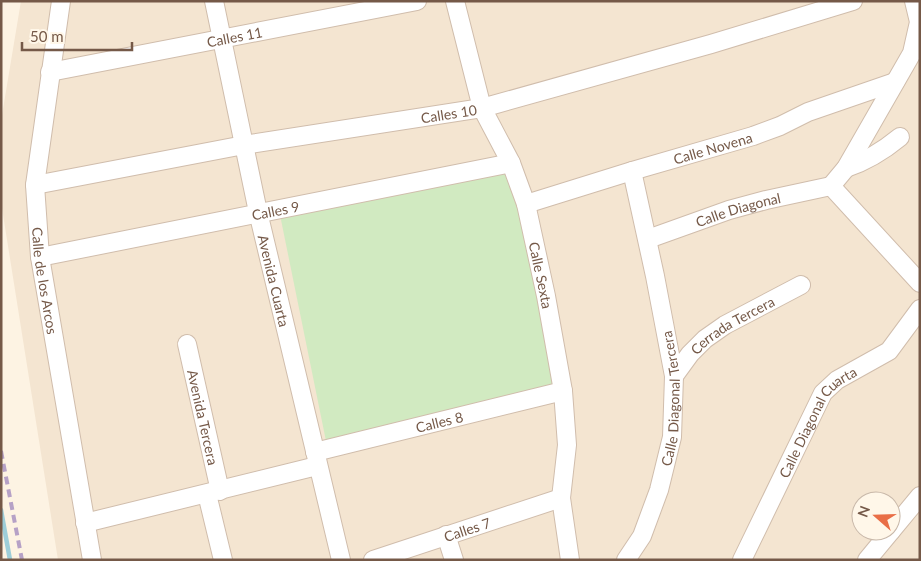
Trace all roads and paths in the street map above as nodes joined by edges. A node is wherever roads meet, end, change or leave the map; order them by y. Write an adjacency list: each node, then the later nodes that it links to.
1 (60, 1): 8 (street, Calle de los Arcos)
2 (214, 1): 7 (street, Avenida Cuarta)
3 (417, 1): 7 (street, Calles 11)
4 (456, 1): 10 (street, Calle Sexta)
5 (853, 1): 10 (street, Calles 10)
6 (914, 1): 9 (street)
7 (221, 38): 8 (street, Calles 11); 12 (street, Avenida Cuarta)
8 (50, 72): 16 (street, Calle de los Arcos)
9 (895, 82): 14 (street); 15 (street, Calle Novena)
10 (482, 108): 12 (street, Calles 10); 13 (street, Calle Sexta)
11 (900, 137): 14 (street)
12 (244, 145): 16 (street, Calles 10); 19 (street, Avenida Cuarta)
13 (511, 163): 18 (street, Calle Sexta); 19 (street, Calles 9)
14 (846, 168): 17 (street)
15 (632, 171): 18 (street, Calle Novena); 20 (street, Calle Diagonal Tercera)
16 (35, 185): 21 (street, Calle de los Arcos)
17 (831, 186): 20 (street, Calle Diagonal); 22 (street)
18 (526, 204): 27 (street, Calle Sexta)
19 (258, 212): 21 (street, Calles 9); 28 (street, Avenida Cuarta)
20 (648, 240): 26 (street, Calle Diagonal Tercera)
21 (40, 257): 33 (street, Calle de los Arcos)
22 (920, 283)
23 (801, 285): 26 (street, Cerrada Tercera)
24 (920, 309): 43 (street, Calle Diagonal Cuarta)
25 (187, 344): 29 (street, Avenida Tercera)
26 (674, 376): 42 (street, Calle Diagonal Tercera)
27 (563, 391): 28 (street, Calles 8); 31 (street, Calle Sexta)
28 (316, 459): 29 (street, Calles 8); 38 (street, Avenida Cuarta)
29 (214, 493): 33 (street, Calles 8); 37 (street, Avenida Tercera)
30 (920, 496): 32 (street)
31 (561, 498): 34 (street, Calles 7); 41 (street, Calle Sexta)
32 (901, 519)
33 (85, 523): 36 (street, Calle de los Arcos)
34 (446, 535): 39 (street, Calles 7); 40 (street)
35 (883, 541): 44 (street)
36 (92, 560)
37 (223, 560)
38 (341, 560)
39 (373, 560)
40 (454, 560)
41 (570, 560)
42 (626, 560)
43 (742, 560)
44 (867, 560)

